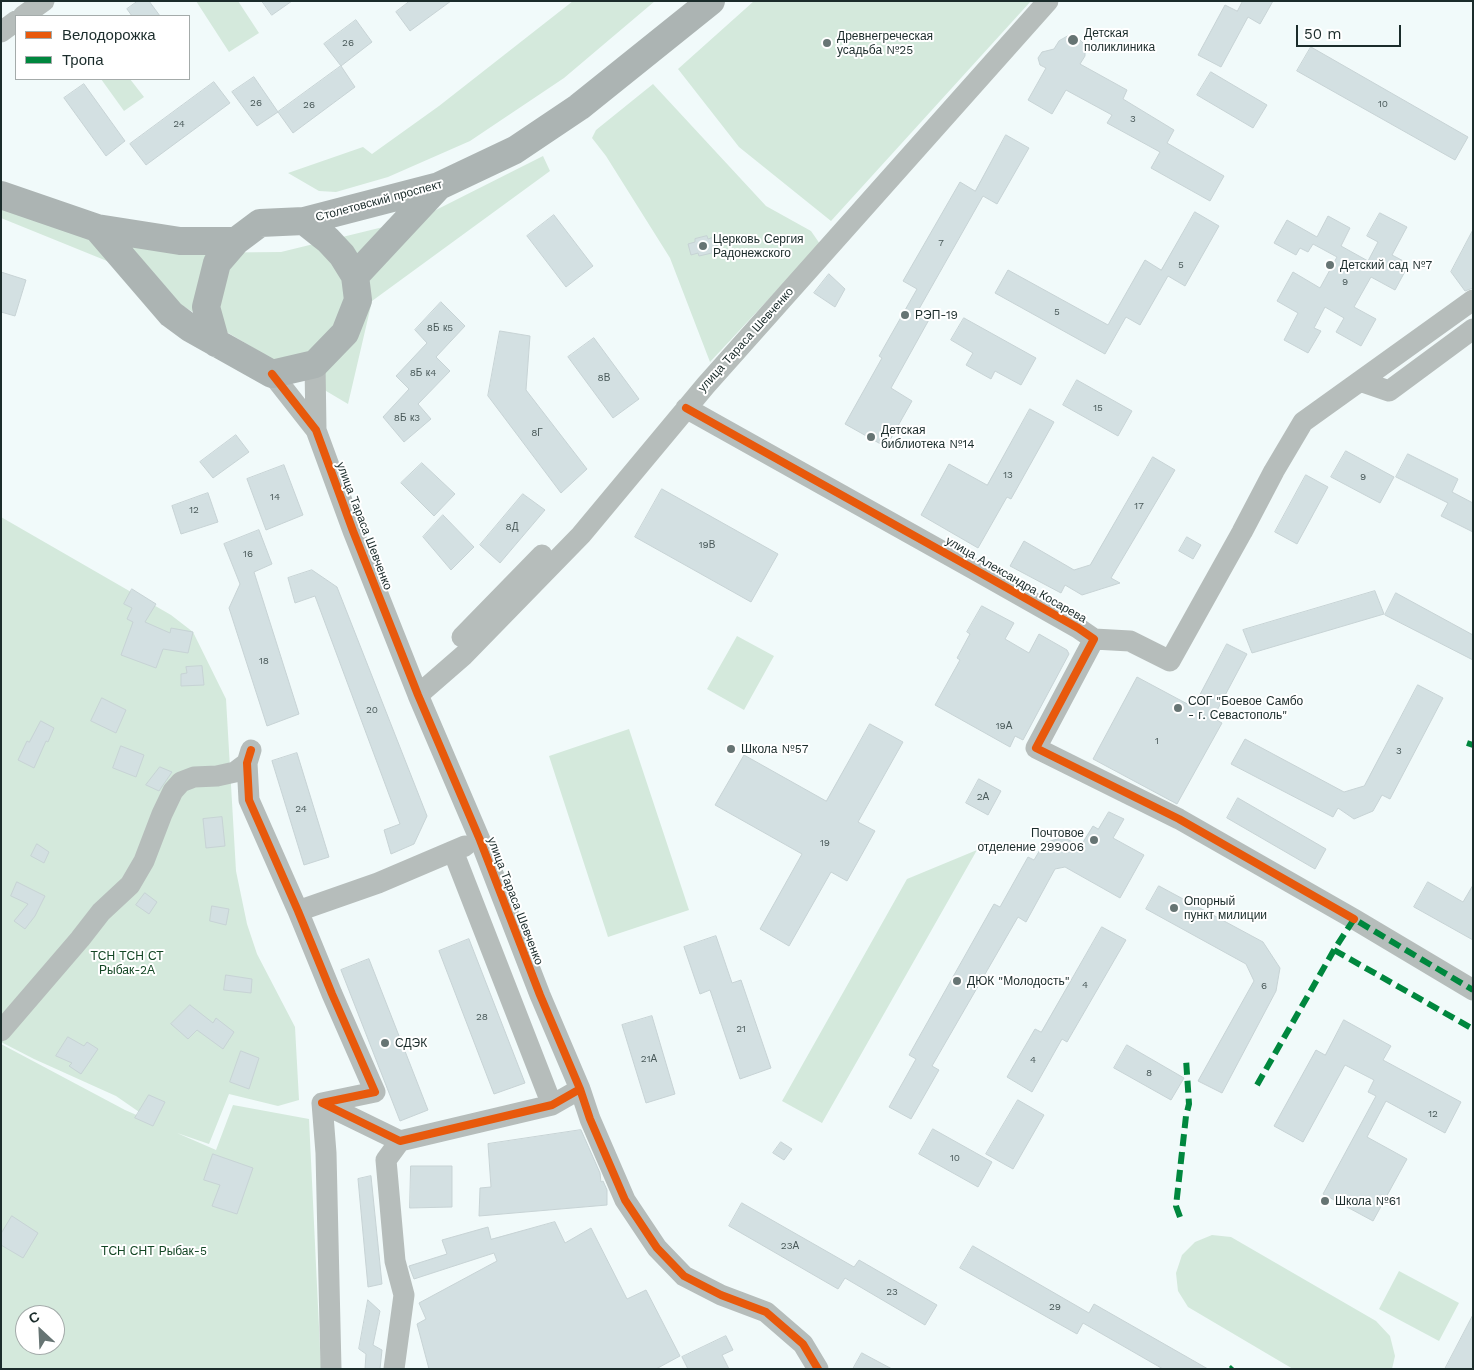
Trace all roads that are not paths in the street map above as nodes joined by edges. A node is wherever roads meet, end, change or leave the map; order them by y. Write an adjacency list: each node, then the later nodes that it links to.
1 (44, 1): 4 (street)
2 (711, 1): 7 (main road, Столетовский проспект)
3 (1048, 1): 19 (street, улица Тараса Шевченко)
4 (24, 15)
5 (15, 22): 6 (street)
6 (1, 32)
7 (439, 186): 9 (main road, Столетовский проспект); 12 (main road)
8 (1, 195): 10 (main road)
9 (304, 221): 11 (main road, Столетовский проспект); 12 (main road)
10 (97, 228): 11 (main road); 15 (main road, улица Тараса Шевченко)
11 (236, 240): 15 (main road)
12 (355, 276): 16 (main road)
13 (1473, 300): 18 (street)
14 (1473, 329): 18 (street)
15 (216, 343): 17 (main road, улица Тараса Шевченко)
16 (315, 364): 17 (main road); 20 (street)
17 (272, 374): 20 (street, улица Тараса Шевченко)
18 (1360, 381): 21 (street)
19 (686, 408): 21 (street, улица Александра Косарева); 22 (street, улица Тараса Шевченко)
20 (316, 430): 22 (street, улица Тараса Шевченко)
21 (1094, 639): 26 (street, улица Александра Косарева)
22 (418, 695): 23 (street, улица Тараса Шевченко)
23 (480, 840): 24 (street); 28 (street, улица Тараса Шевченко)
24 (453, 851): 25 (street); 30 (street)
25 (298, 911): 27 (street); 29 (street)
26 (1473, 990)
27 (1, 1031)
28 (580, 1089): 30 (street); 34 (street, улица Тараса Шевченко)
29 (322, 1103): 31 (street); 32 (street)
30 (552, 1105): 31 (street)
31 (400, 1141): 33 (street)
32 (331, 1369)
33 (394, 1369)
34 (818, 1369)

